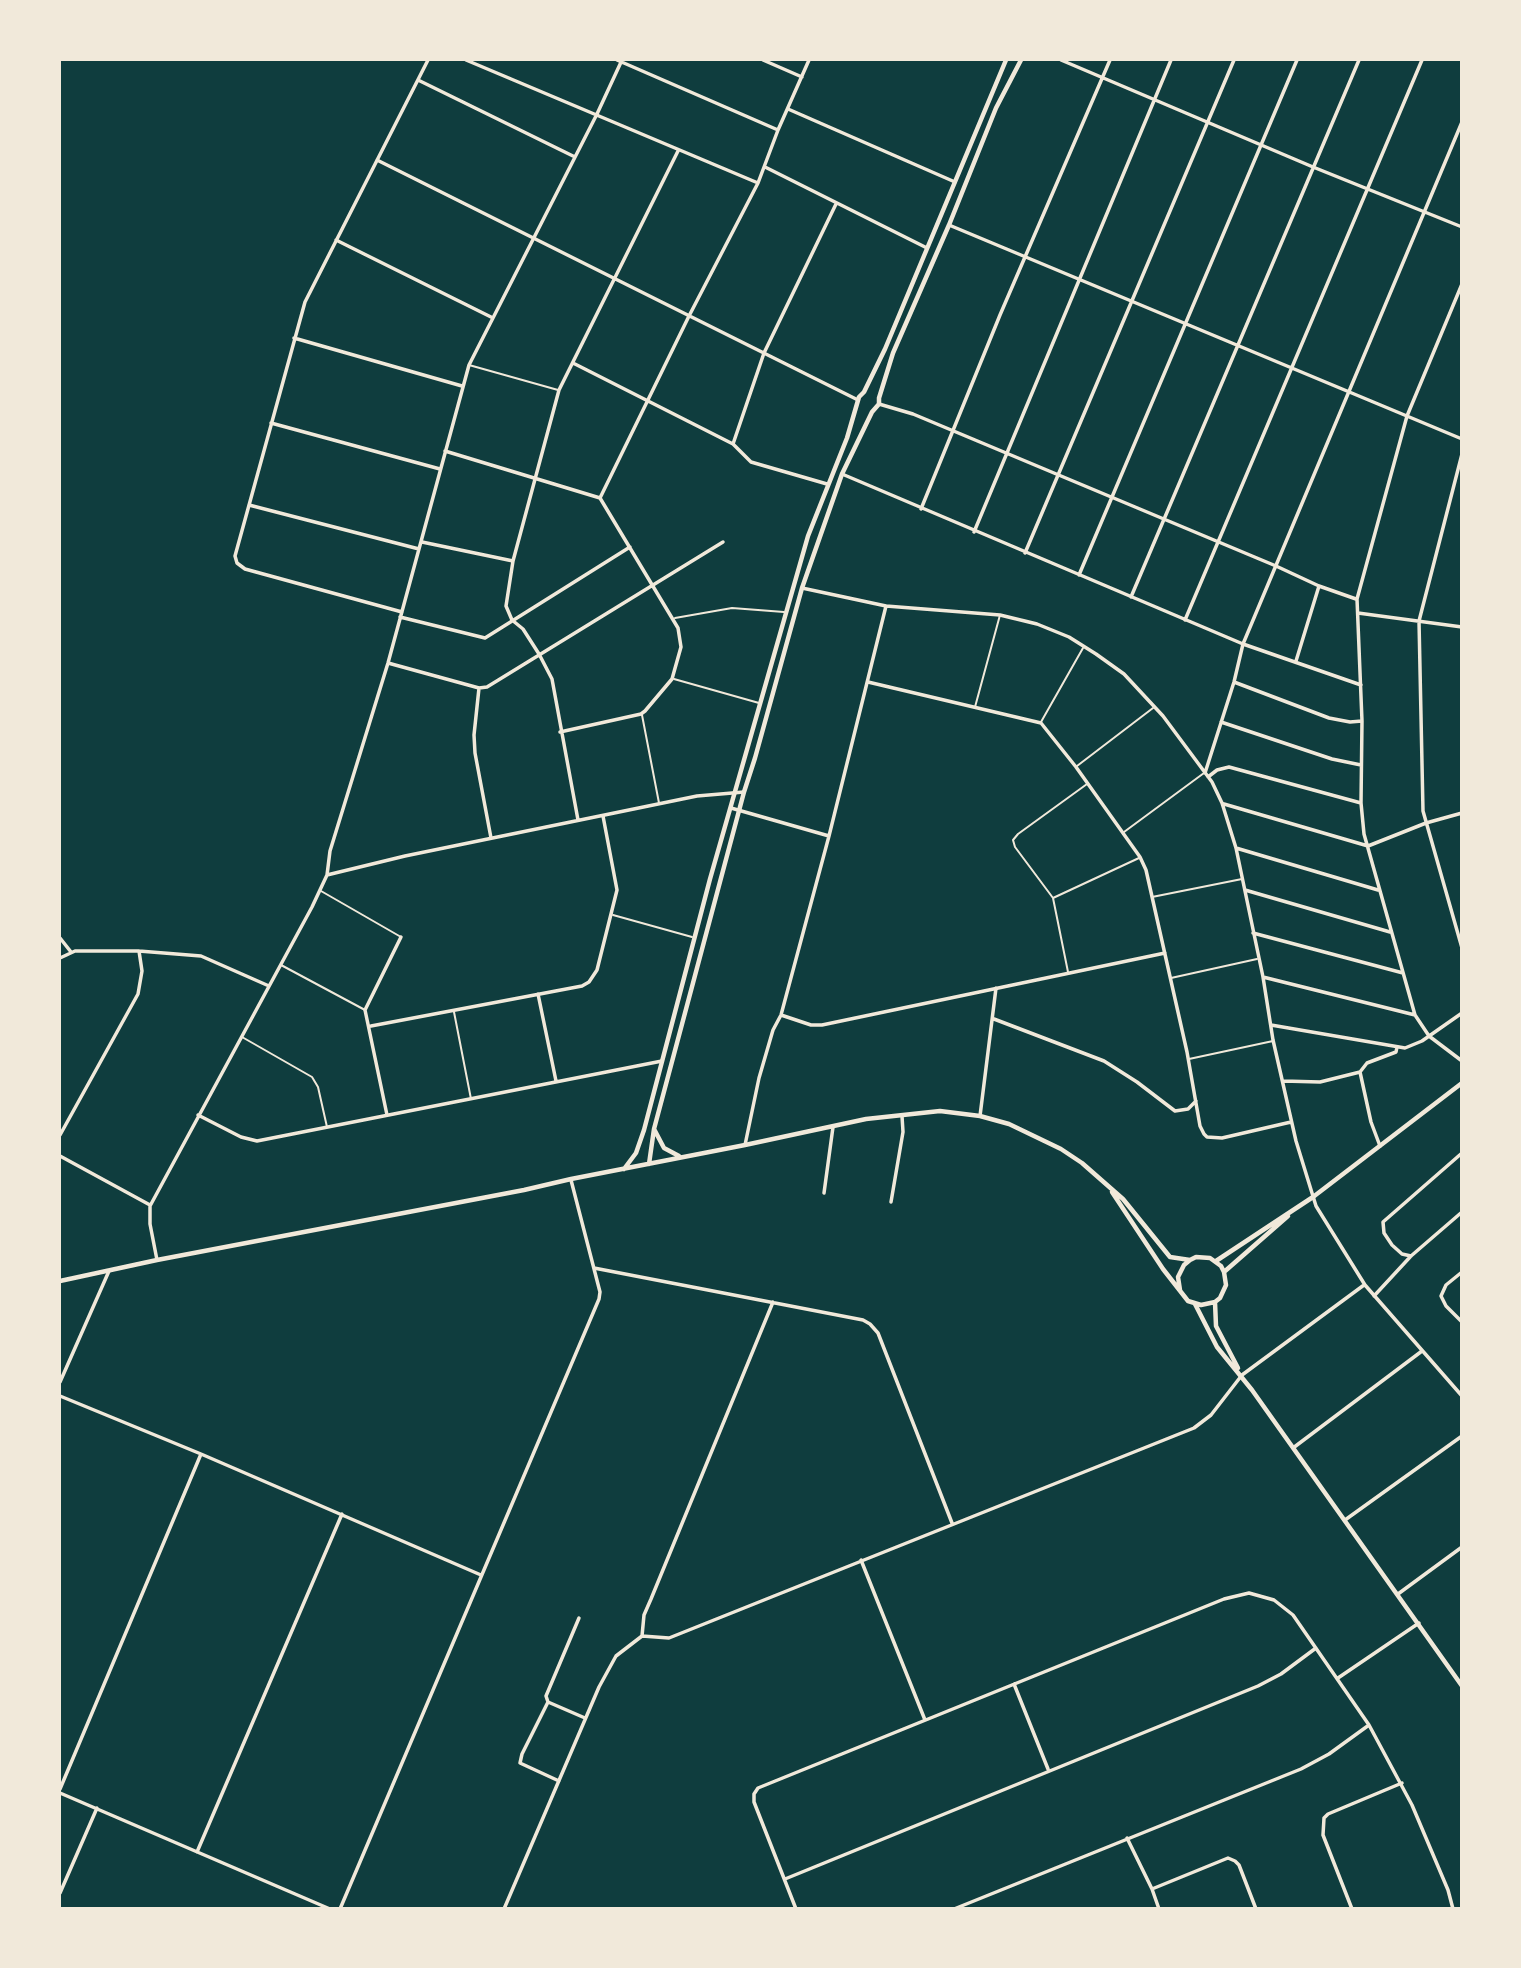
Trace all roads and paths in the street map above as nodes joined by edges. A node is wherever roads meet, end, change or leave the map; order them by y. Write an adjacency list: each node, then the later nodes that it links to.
1 (428, 60): 17 (street)
2 (466, 60): 20 (street)
3 (620, 60): 20 (street); 23 (street)
4 (762, 60): 16 (street)
5 (809, 60): 16 (street)
6 (1006, 60): 30 (street)
7 (1021, 60): 35 (street)
8 (1061, 60): 15 (street)
9 (1110, 60): 15 (street)
10 (1171, 60): 18 (street)
11 (1234, 60): 21 (street)
12 (1297, 60): 24 (street)
13 (1359, 60): 29 (street)
14 (1422, 60): 32 (street)
15 (1104, 76): 18 (street); 40 (street)
16 (802, 77): 19 (street)
17 (418, 80): 26 (street); 27 (street)
18 (1155, 99): 21 (street); 42 (street)
19 (788, 109): 23 (street); 30 (street)
20 (597, 114): 25 (street); 26 (street)
21 (1209, 122): 24 (street); 44 (street)
22 (1461, 122): 34 (street)
23 (778, 130): 28 (street)
24 (1261, 144): 29 (street); 47 (street)
25 (678, 151): 31 (street); 41 (street)
26 (575, 157): 37 (street)
27 (377, 160): 37 (street); 38 (street)
28 (765, 167): 31 (street); 33 (street)
29 (1313, 167): 32 (street); 49 (street)
30 (955, 182): 39 (street)
31 (758, 183): 45 (street)
32 (1368, 188): 34 (street); 53 (street)
33 (836, 204): 39 (street); 50 (street)
34 (1424, 211): 36 (street); 57 (street)
35 (949, 225): 40 (street); 58 (street)
36 (1461, 227)
37 (534, 238): 41 (street); 46 (street)
38 (337, 240): 46 (street); 48 (street)
39 (928, 248): 56 (street)
40 (1027, 255): 42 (street); 65 (street)
41 (614, 278): 45 (street); 51 (street)
42 (1080, 280): 44 (street); 69 (street)
43 (1461, 284): 63 (street)
44 (1132, 302): 47 (street); 73 (street)
45 (689, 316): 50 (street); 59 (street)
46 (493, 318): 52 (street)
47 (1186, 324): 49 (street); 77 (street)
48 (294, 338): 54 (street); 64 (street)
49 (1237, 346): 53 (street); 80 (street)
50 (764, 353): 60 (street); 67 (street)
51 (573, 363): 55 (street); 59 (street)
52 (469, 365): 54 (street); 55 (lane)
53 (1292, 368): 57 (street); 84 (street)
54 (462, 386): 68 (street)
55 (559, 390): 74 (street)
56 (864, 392): 58 (street); 60 (street)
57 (1348, 393): 63 (street); 89 (street)
58 (879, 398): 61 (street)
59 (649, 401): 67 (street); 76 (street)
60 (858, 402): 62 (street); 75 (street)
61 (879, 404): 62 (street); 65 (street)
62 (872, 412): 72 (street)
63 (1407, 416): 66 (street); 95 (street)
64 (271, 423): 71 (street); 78 (street)
65 (953, 431): 69 (street); 79 (street)
66 (1461, 439)
67 (733, 444): 75 (street)
68 (444, 451): 71 (street); 74 (street)
69 (1006, 453): 73 (street); 81 (street)
70 (1461, 454): 104 (street)
71 (440, 469): 82 (street)
72 (842, 474): 79 (street); 93 (street)
73 (1057, 475): 77 (street); 87 (street)
74 (536, 478): 76 (street); 88 (street)
75 (827, 484): 97 (street)
76 (600, 498): 85 (street)
77 (1111, 498): 80 (street); 90 (street)
78 (249, 505): 86 (street); 99 (street)
79 (921, 509): 81 (street)
80 (1164, 520): 84 (street); 94 (street)
81 (974, 531): 87 (street)
82 (422, 541): 86 (street); 88 (street)
83 (723, 542): 91 (street)
84 (1217, 542): 89 (street); 103 (street)
85 (630, 547): 91 (street); 102 (street)
86 (419, 549): 99 (street)
87 (1025, 552): 90 (street)
88 (513, 561): 102 (street)
89 (1276, 566): 92 (street); 106 (street)
90 (1079, 575): 94 (street)
91 (654, 584): 101 (street); 108 (street)
92 (1319, 586): 95 (street); 109 (street)
93 (802, 588): 96 (street); 129 (street)
94 (1131, 597): 103 (street)
95 (1357, 599): 98 (street)
96 (886, 606): 100 (street); 112 (street)
97 (785, 612): 101 (lane); 116 (street)
98 (1358, 613): 104 (street); 114 (street)
99 (401, 615): 102 (street); 110 (street)
100 (1000, 615): 107 (street); 118 (lane)
101 (674, 618): 111 (street)
102 (512, 620): 108 (street)
103 (1185, 620): 106 (street)
104 (1419, 621): 105 (street); 138 (street)
105 (1461, 627)
106 (1243, 644): 109 (street); 113 (street)
107 (1084, 647): 117 (street); 122 (lane)
108 (540, 654): 115 (street); 123 (street)
109 (1296, 662): 114 (street)
110 (387, 663): 115 (street); 145 (street)
111 (672, 679): 116 (lane); 119 (street)
112 (869, 682): 118 (street); 140 (street)
113 (1234, 682): 120 (street); 121 (street)
114 (1361, 685): 121 (street)
115 (479, 688): 141 (street)
116 (760, 704): 128 (street)
117 (1155, 707): 125 (lane); 126 (street)
118 (974, 708): 122 (street)
119 (641, 714): 123 (street); 132 (lane)
120 (1221, 722): 124 (street); 126 (street)
121 (1362, 722): 124 (street)
122 (1041, 723): 125 (street)
123 (560, 732): 137 (street)
124 (1361, 765): 131 (street)
125 (1076, 767): 127 (street)
126 (1207, 775): 130 (street); 131 (street); 139 (lane)
127 (1087, 783): 139 (street); 151 (lane)
128 (736, 792): 129 (street); 132 (street); 133 (street)
129 (744, 792): 134 (street)
130 (1222, 803): 142 (street); 143 (street)
131 (1361, 803): 142 (street)
132 (659, 804): 136 (street)
133 (731, 808): 134 (street); 157 (street)
134 (739, 811): 140 (street); 200 (street)
135 (1461, 813): 138 (street)
136 (603, 816): 137 (street); 152 (street)
137 (578, 820): 141 (street)
138 (1426, 823): 142 (street); 158 (street)
139 (1123, 832): 144 (street)
140 (829, 836): 175 (street)
141 (491, 838): 145 (street)
142 (1368, 846): 148 (street)
143 (1236, 848): 146 (street); 148 (street)
144 (1140, 857): 150 (street); 151 (lane)
145 (327, 875): 149 (street)
146 (1241, 879): 147 (street); 150 (lane)
147 (1244, 890): 153 (street); 154 (street)
148 (1379, 890): 153 (street)
149 (320, 891): 155 (lane); 164 (street)
150 (1151, 897): 161 (street)
151 (1053, 898): 165 (lane)
152 (612, 915): 157 (lane); 171 (street)
153 (1391, 932): 166 (street)
154 (1252, 933): 163 (street); 166 (street)
155 (401, 937): 172 (street)
156 (60, 938): 160 (street)
157 (695, 938): 185 (street)
158 (1461, 948)
159 (139, 951): 160 (street); 169 (street); 201 (street)
160 (71, 952): 162 (street)
161 (1165, 953): 165 (street); 168 (street)
162 (60, 958)
163 (1258, 959): 167 (street); 168 (lane)
164 (280, 965): 169 (street); 172 (lane)
165 (1068, 973): 170 (street)
166 (1403, 974): 176 (street)
167 (1263, 977): 176 (street); 178 (street)
168 (1170, 978): 184 (street)
169 (269, 986): 180 (street)
170 (996, 988): 175 (street); 177 (street)
171 (538, 994): 173 (street); 189 (street)
172 (365, 1010): 179 (street)
173 (454, 1011): 179 (street); 191 (lane)
174 (1461, 1013): 181 (street)
175 (781, 1015): 202 (street)
176 (1415, 1015): 181 (street)
177 (994, 1019): 192 (street); 196 (street)
178 (1271, 1025): 182 (street); 183 (street)
179 (371, 1026): 195 (street)
180 (241, 1036): 194 (street); 199 (lane)
181 (1429, 1036): 183 (street); 186 (street)
182 (1273, 1040): 184 (lane); 188 (street)
183 (1397, 1047): 187 (street)
184 (1188, 1059): 192 (street)
185 (664, 1061): 189 (street); 208 (street)
186 (1461, 1061)
187 (1360, 1072): 188 (street); 203 (street)
188 (1283, 1081): 197 (street)
189 (556, 1082): 191 (street)
190 (1461, 1083): 203 (street)
191 (471, 1099): 195 (street)
192 (1197, 1099): 197 (street)
193 (902, 1114): 196 (street); 198 (street); 213 (street)
194 (198, 1115): 199 (street); 214 (street)
195 (387, 1115): 199 (street)
196 (979, 1115): 210 (street)
197 (1292, 1122): 212 (street)
198 (833, 1126): 202 (street); 211 (street)
199 (327, 1129)
200 (654, 1129): 206 (street); 207 (street)
201 (60, 1135)
202 (745, 1145): 206 (street)
203 (1380, 1146): 212 (street)
204 (1461, 1153): 217 (street)
205 (60, 1156): 214 (street)
206 (681, 1157): 207 (street)
207 (649, 1164): 208 (street)
208 (623, 1169): 209 (street)
209 (571, 1179): 218 (street); 221 (street)
210 (1110, 1188): 219 (street); 227 (street)
211 (824, 1193)
212 (1313, 1197): 215 (street); 226 (street)
213 (891, 1202)
214 (150, 1206): 218 (street)
215 (1296, 1208): 220 (street); 223 (street)
216 (1461, 1212): 217 (street)
217 (1412, 1256): 228 (street)
218 (157, 1260): 222 (street)
219 (1190, 1260): 220 (street); 227 (street)
220 (1216, 1261): 223 (street)
221 (594, 1268): 229 (street); 246 (street)
222 (109, 1271): 225 (street); 235 (street)
223 (1224, 1272): 230 (street)
224 (1461, 1272): 232 (street)
225 (60, 1281)
226 (1365, 1285): 228 (street); 234 (street)
227 (1180, 1290): 231 (street)
228 (1374, 1296): 233 (street)
229 (773, 1302): 243 (street); 250 (street)
230 (1214, 1302): 231 (street); 234 (street)
231 (1195, 1304): 234 (street)
232 (1461, 1322)
233 (1422, 1351): 237 (street); 239 (street)
234 (1242, 1375): 239 (street); 243 (street)
235 (60, 1382)
236 (60, 1396): 240 (street)
237 (1461, 1396)
238 (1461, 1436): 242 (street)
239 (1293, 1448): 242 (street)
240 (201, 1454): 241 (street); 262 (street)
241 (342, 1514): 246 (street); 265 (street)
242 (1345, 1520): 247 (street)
243 (952, 1524): 245 (street)
244 (1461, 1548): 247 (street)
245 (861, 1560): 250 (street); 257 (street)
246 (481, 1575): 270 (street)
247 (1398, 1594): 249 (street)
248 (579, 1618): 255 (street)
249 (1419, 1623): 252 (street); 254 (street)
250 (642, 1636): 256 (street)
251 (1316, 1648): 252 (street); 253 (street); 259 (street)
252 (1338, 1678): 258 (street)
253 (1014, 1684): 257 (street); 259 (street)
254 (1461, 1686)
255 (548, 1702): 256 (street); 260 (street)
256 (585, 1718): 260 (street)
257 (925, 1720): 266 (street)
258 (1369, 1725): 261 (street); 264 (street)
259 (1049, 1770): 266 (street)
260 (558, 1781): 271 (street)
261 (1402, 1783): 276 (street); 277 (street)
262 (60, 1791): 263 (street)
263 (97, 1808): 265 (street); 268 (street)
264 (1127, 1838): 267 (street); 273 (street)
265 (197, 1852): 269 (street)
266 (785, 1879): 272 (street)
267 (1152, 1889): 274 (street); 275 (street)
268 (60, 1893)
269 (330, 1909)
270 (340, 1909)
271 (504, 1909)
272 (796, 1909)
273 (954, 1909)
274 (1159, 1909)
275 (1256, 1909)
276 (1352, 1909)
277 (1453, 1909)

